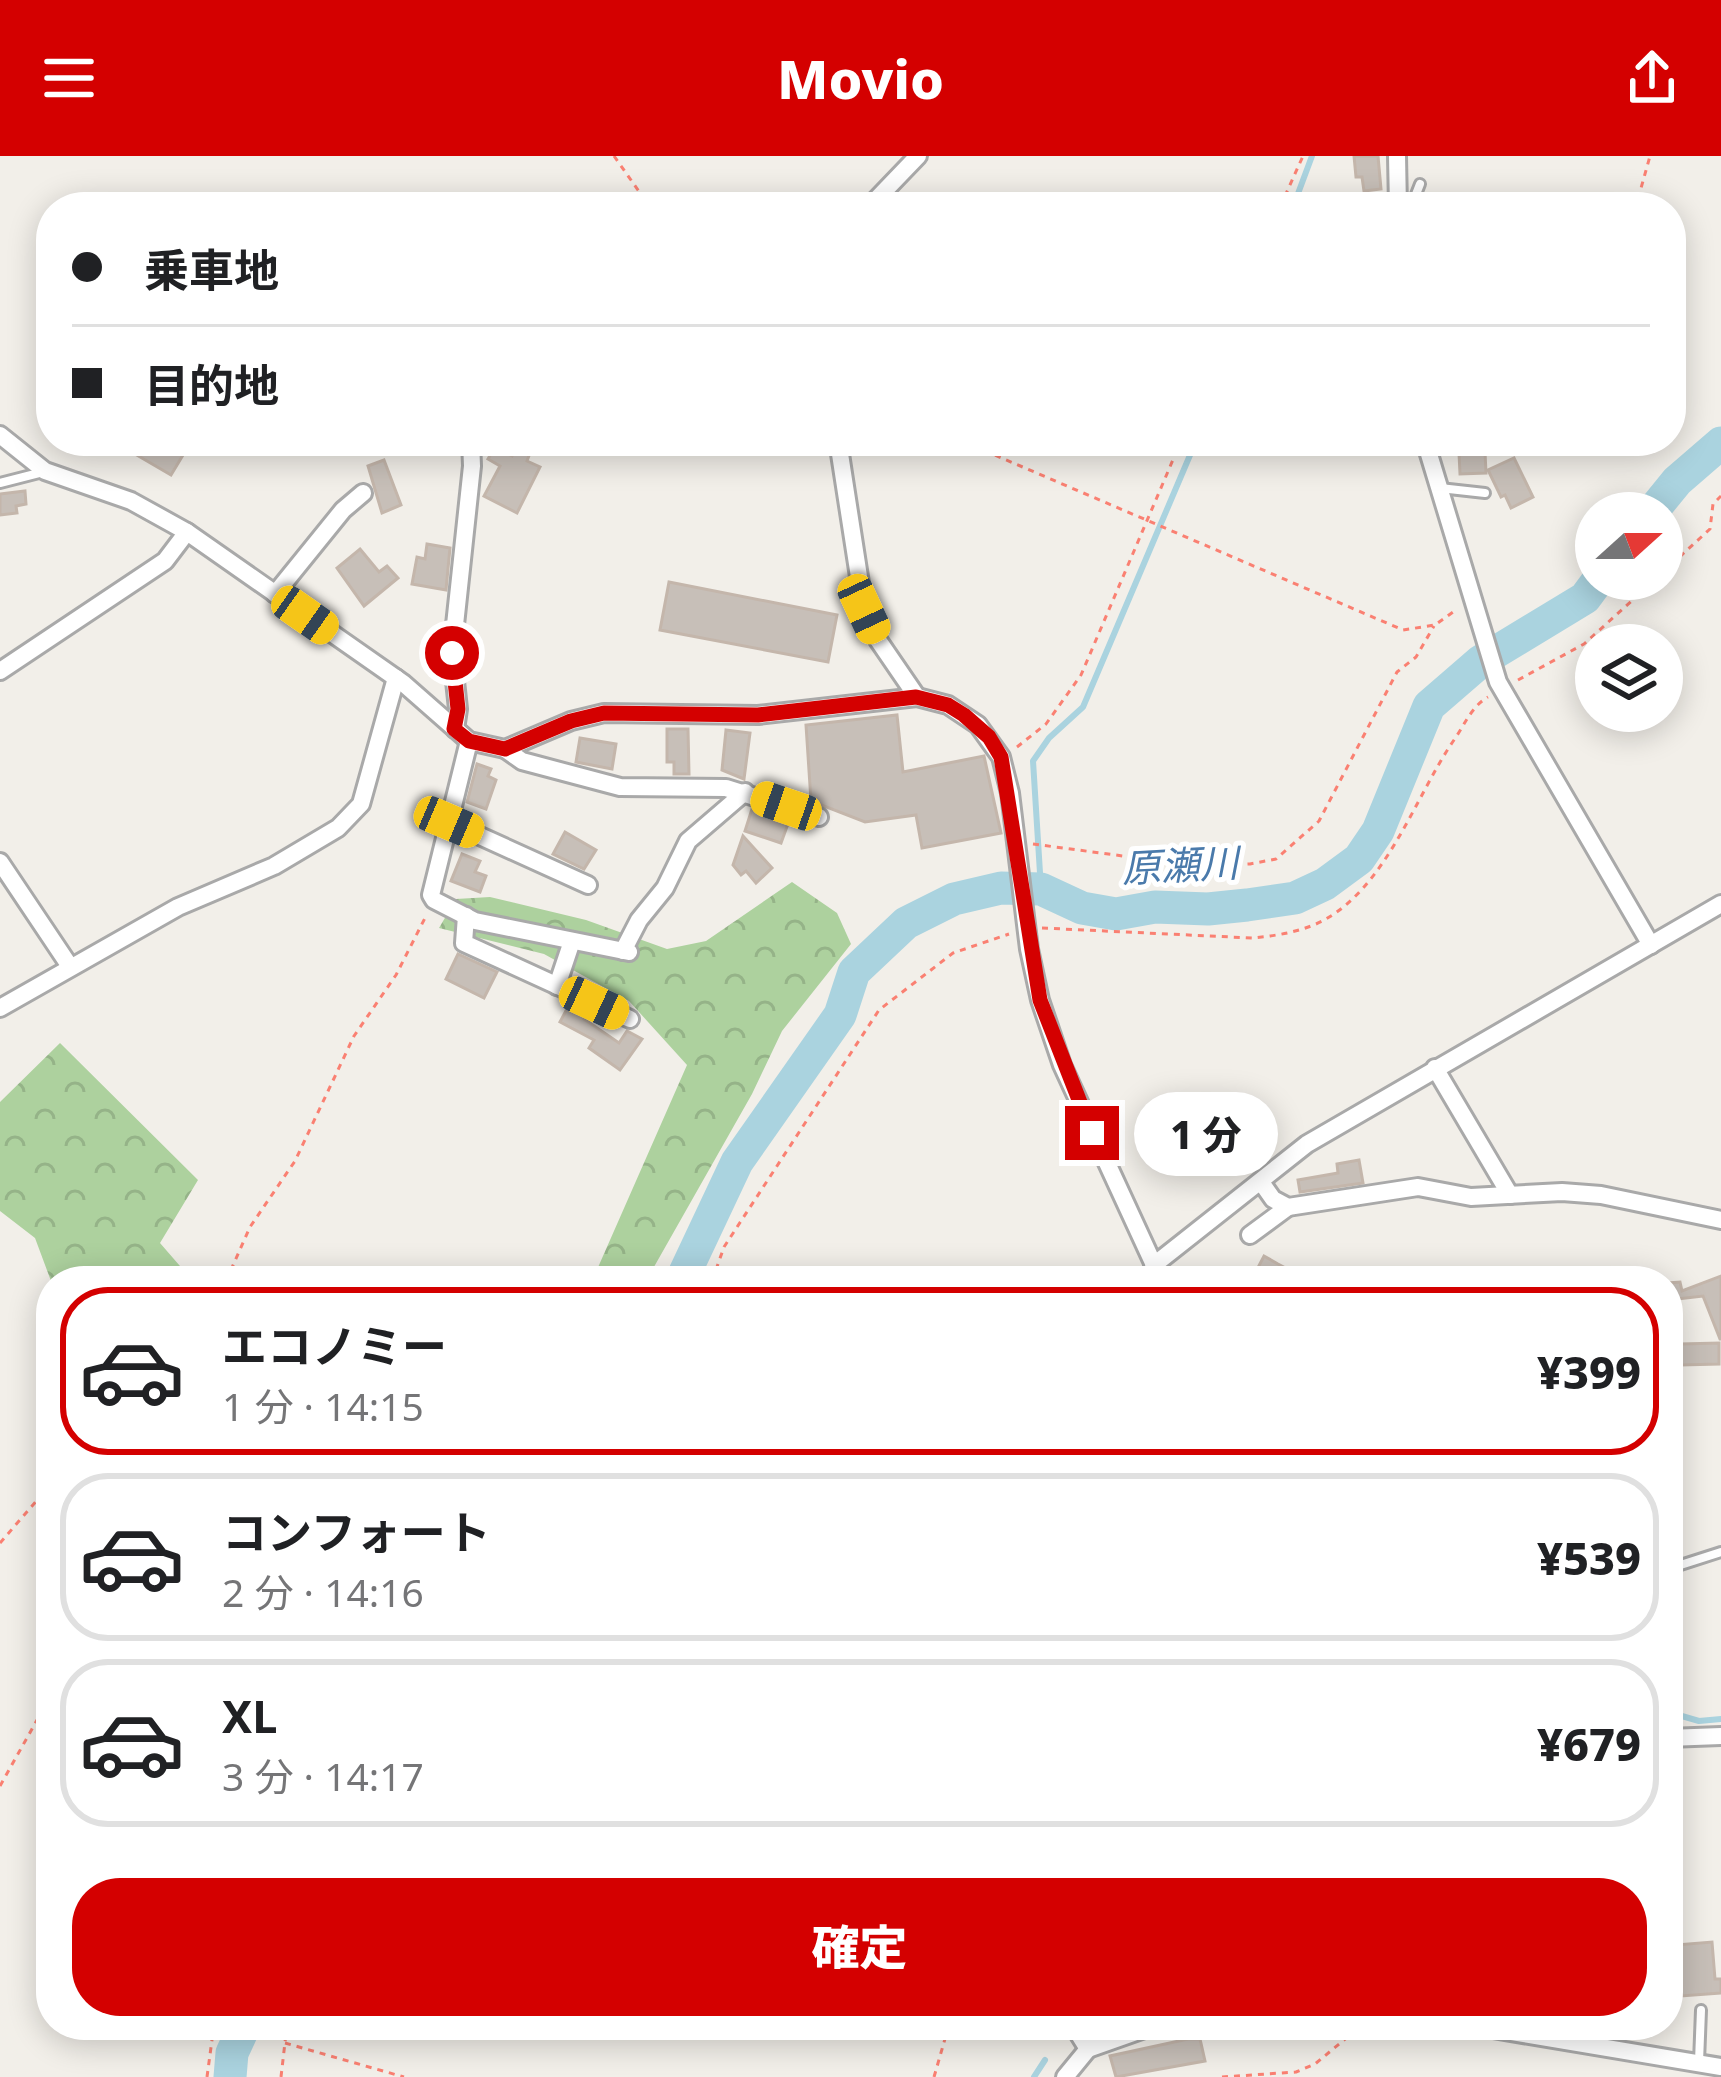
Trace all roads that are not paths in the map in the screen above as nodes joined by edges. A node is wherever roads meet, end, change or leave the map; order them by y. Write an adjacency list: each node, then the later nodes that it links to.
1 (918, 156): 4 (street)
2 (1396, 156): 5 (street)
3 (1420, 184): 6 (lane)
4 (883, 192)
5 (1397, 192)
6 (1417, 192)
7 (0, 435): 11 (street)
8 (472, 456): 21 (street)
9 (840, 456): 20 (street)
10 (1429, 456): 13 (street)
11 (45, 471): 12 (lane); 16 (street)
12 (0, 483)
13 (1438, 488): 15 (lane); 31 (street)
14 (363, 493): 17 (street)
15 (1484, 493)
16 (187, 532): 17 (street); 18 (street)
17 (275, 594): 19 (street)
18 (0, 671)
19 (396, 678): 21 (street); 32 (street)
20 (916, 697): 22 (street); 42 (street)
21 (462, 735): 22 (street); 25 (street)
22 (505, 749): 23 (street)
23 (745, 792): 24 (street); 30 (street)
24 (819, 817)
25 (449, 822): 27 (street); 29 (street)
26 (0, 862): 32 (street)
27 (588, 885)
28 (1721, 904): 31 (street)
29 (466, 916): 30 (street); 33 (street)
30 (572, 940): 33 (street)
31 (1651, 945): 36 (street)
32 (70, 965): 34 (street)
33 (557, 986): 35 (street)
34 (0, 1008)
35 (630, 1019)
36 (1436, 1068): 37 (street); 38 (street)
37 (1261, 1182): 39 (street); 43 (street)
38 (1510, 1195): 39 (street); 40 (street)
39 (1288, 1207): 41 (street)
40 (1721, 1220)
41 (1250, 1234)
42 (1149, 1266)
43 (1160, 1266)
44 (1721, 1552): 45 (lane)
45 (1683, 1564)
46 (1721, 1736): 47 (street)
47 (1683, 1737)
48 (1701, 2010): 53 (lane)
49 (1083, 2040): 52 (street)
50 (1112, 2040): 52 (street)
51 (1600, 2040): 53 (street)
52 (1088, 2048): 55 (street)
53 (1699, 2063): 54 (street)
54 (1721, 2067)
55 (1065, 2077)

